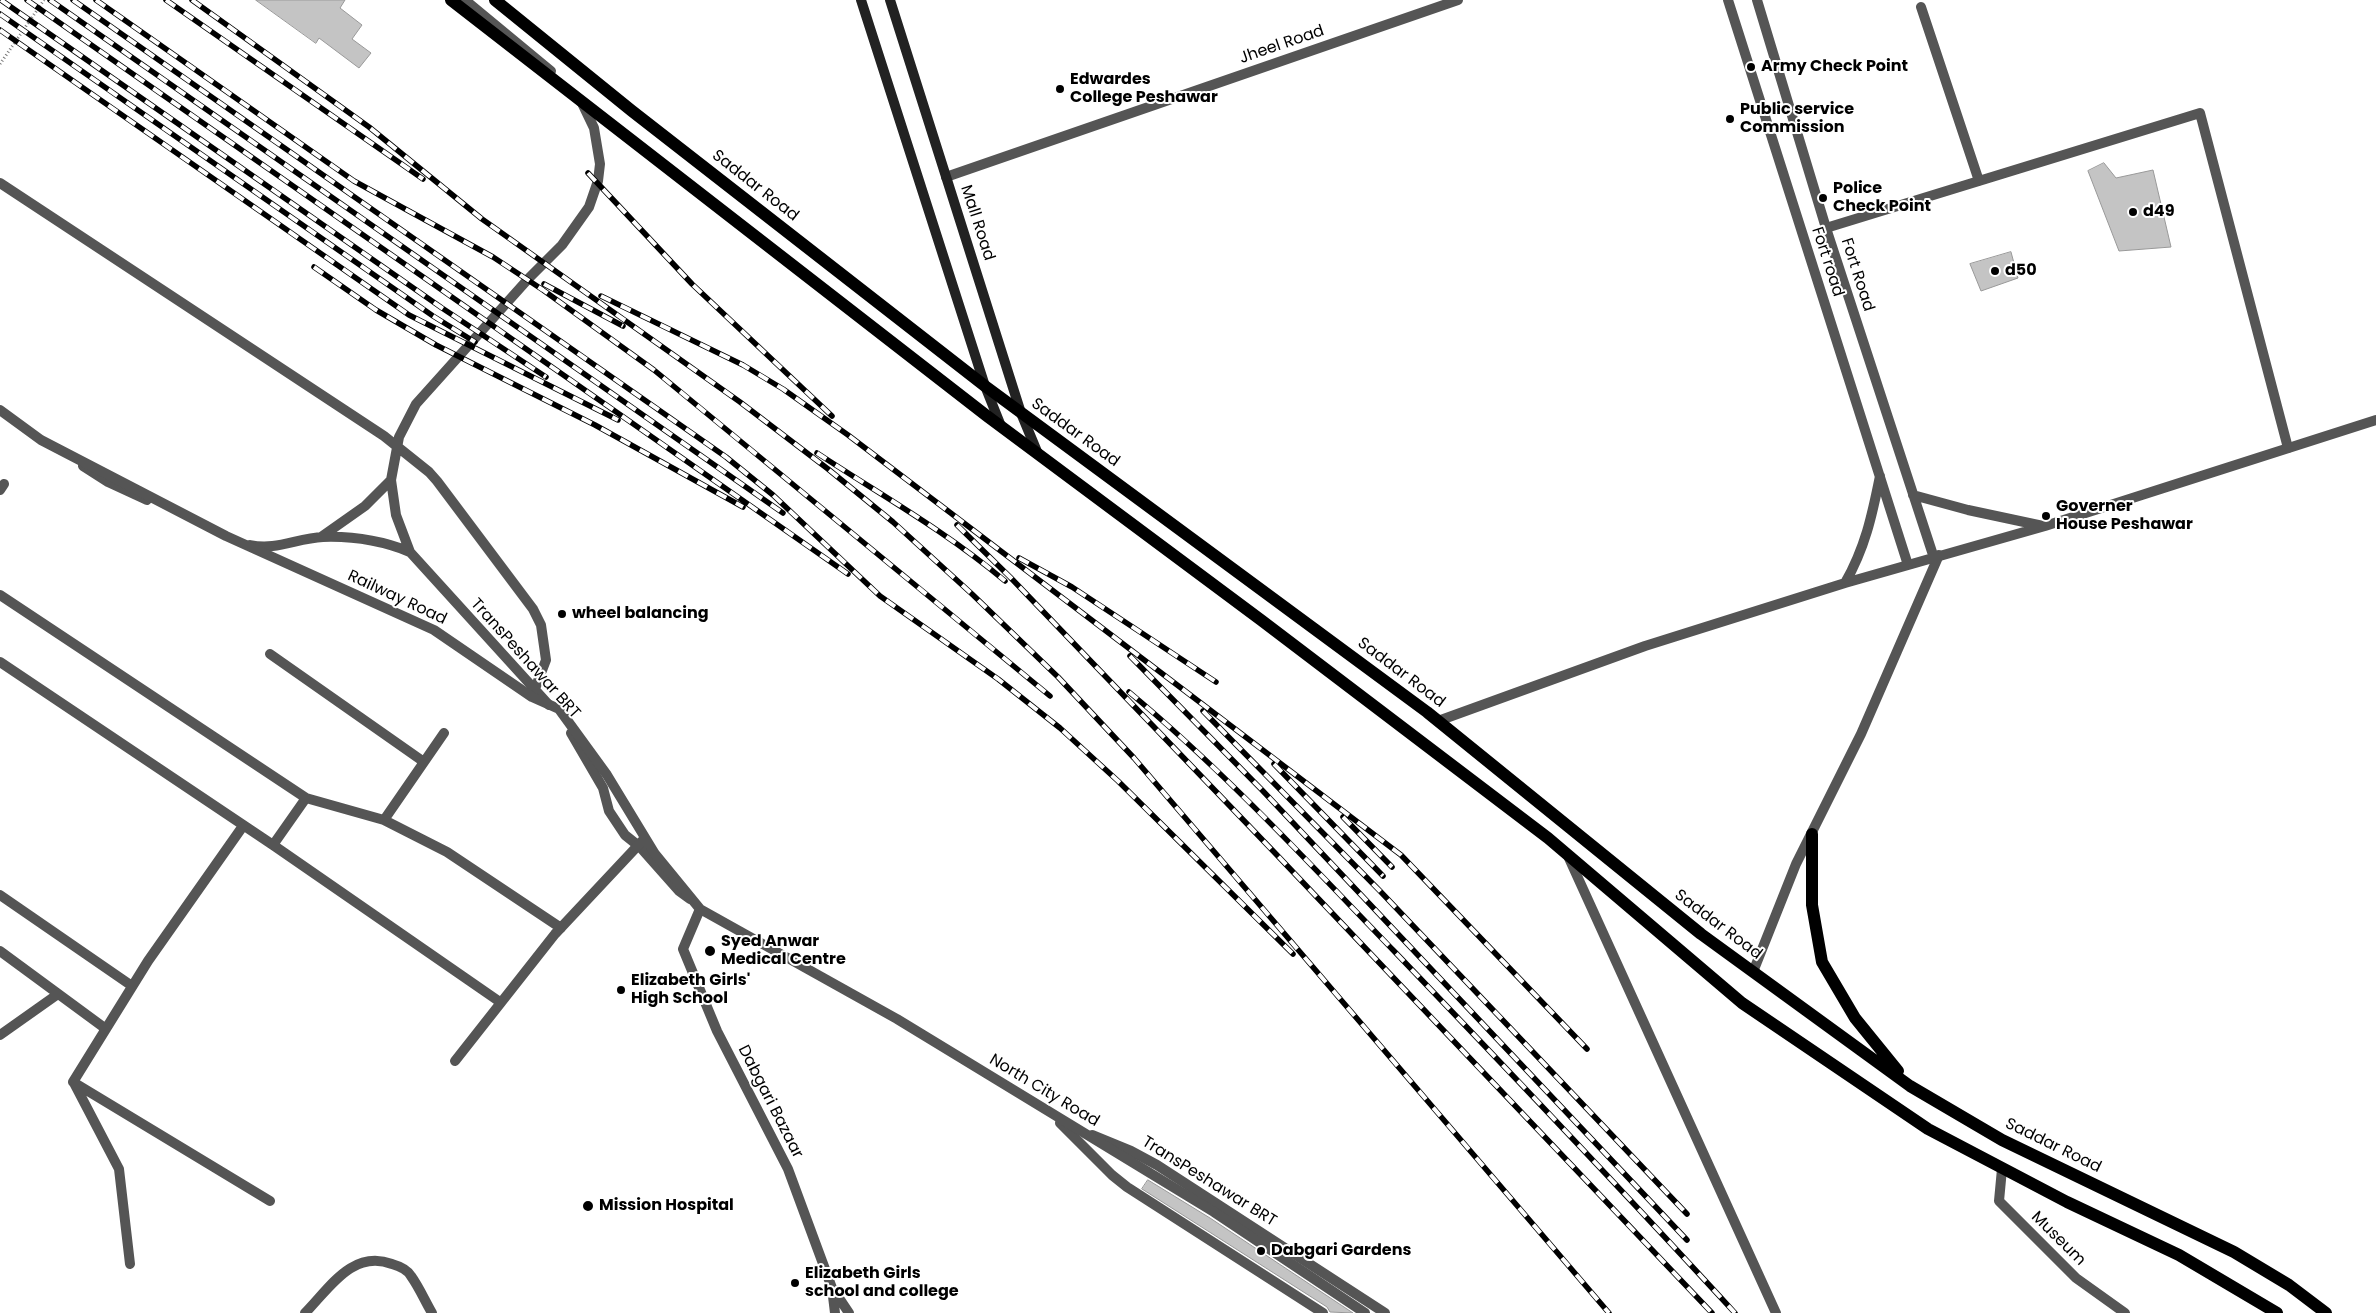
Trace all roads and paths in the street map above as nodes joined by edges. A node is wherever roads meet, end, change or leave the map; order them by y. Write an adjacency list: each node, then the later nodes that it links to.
1 (44, 0): 11 (path)
2 (451, 0): 21 (main road)
3 (465, 0): 25 (street, TransPeshawar BRT)
4 (494, 0): 16 (main road, Saddar Road)
5 (861, 0): 16 (main road)
6 (890, 0): 12 (main road, Mall Road)
7 (1458, 0): 12 (street, Jheel Road)
8 (1728, 0): 24 (street, Fort road)
9 (1757, 0): 15 (street, Fort Road)
10 (1921, 7): 13 (street)
11 (0, 64)
12 (946, 178): 18 (main road, Mall Road)
13 (1979, 181): 15 (street); 22 (street)
14 (0, 183): 36 (street)
15 (1826, 228): 26 (street, Fort Road)
16 (985, 386): 18 (main road, Saddar Road); 21 (main road)
17 (0, 410): 36 (street, Railway Road)
18 (1021, 413): 23 (main road, Mall Road); 37 (main road, Saddar Road)
19 (0, 414): 28 (street, TransPeshawar BRT)
20 (2376, 420): 22 (street)
21 (1000, 426): 23 (main road)
22 (2288, 448): 27 (street)
23 (1038, 454): 46 (main road)
24 (1880, 476): 31 (street, Fort road); 32 (street)
25 (392, 480): 28 (street, TransPeshawar BRT); 29 (street, TransPeshawar BRT)
26 (1913, 495): 27 (street); 30 (street, Fort Road)
27 (2045, 526): 30 (street)
28 (321, 537): 29 (street, TransPeshawar BRT)
29 (410, 552): 60 (street, TransPeshawar BRT)
30 (1937, 556): 31 (street); 43 (street)
31 (1908, 565): 32 (street)
32 (1845, 583): 37 (street)
33 (0, 595): 40 (street)
34 (270, 654): 39 (street)
35 (0, 662): 42 (street)
36 (532, 697): 44 (street, Railway Road)
37 (1438, 721): 51 (main road, Saddar Road)
38 (444, 733): 39 (street)
39 (424, 762): 41 (street)
40 (306, 798): 41 (street); 45 (street)
41 (384, 820): 49 (street)
42 (243, 826): 45 (street); 52 (street)
43 (1812, 834): 51 (street); 59 (main road)
44 (645, 838): 48 (street, Railway Road); 49 (street)
45 (273, 846): 54 (street)
46 (1566, 852): 61 (main road); 72 (street)
47 (0, 895): 52 (street)
48 (700, 909): 64 (street, Dabgari Bazaar); 70 (street, North City Road)
49 (561, 928): 54 (street)
50 (0, 951): 53 (street)
51 (1753, 972): 59 (main road, Saddar Road)
52 (132, 986): 55 (street)
53 (58, 994): 55 (street); 56 (street)
54 (500, 1002): 57 (street)
55 (106, 1029): 58 (street)
56 (0, 1035)
57 (455, 1061)
58 (73, 1082): 62 (street); 63 (street)
59 (1910, 1086): 75 (main road, Saddar Road)
60 (1060, 1123): 69 (street, TransPeshawar BRT); 71 (street, TransPeshawar BRT)
61 (2002, 1169): 73 (street, Museum); 74 (main road)
62 (270, 1201)
63 (130, 1264)
64 (832, 1288): 67 (street, Dabgari Bazaar); 68 (street)
65 (304, 1313): 66 (street)
66 (432, 1313)
67 (835, 1313)
68 (849, 1313)
69 (1323, 1313)
70 (1365, 1313)
71 (1385, 1313)
72 (1776, 1313)
73 (2125, 1313)
74 (2277, 1313)
75 (2326, 1313)

